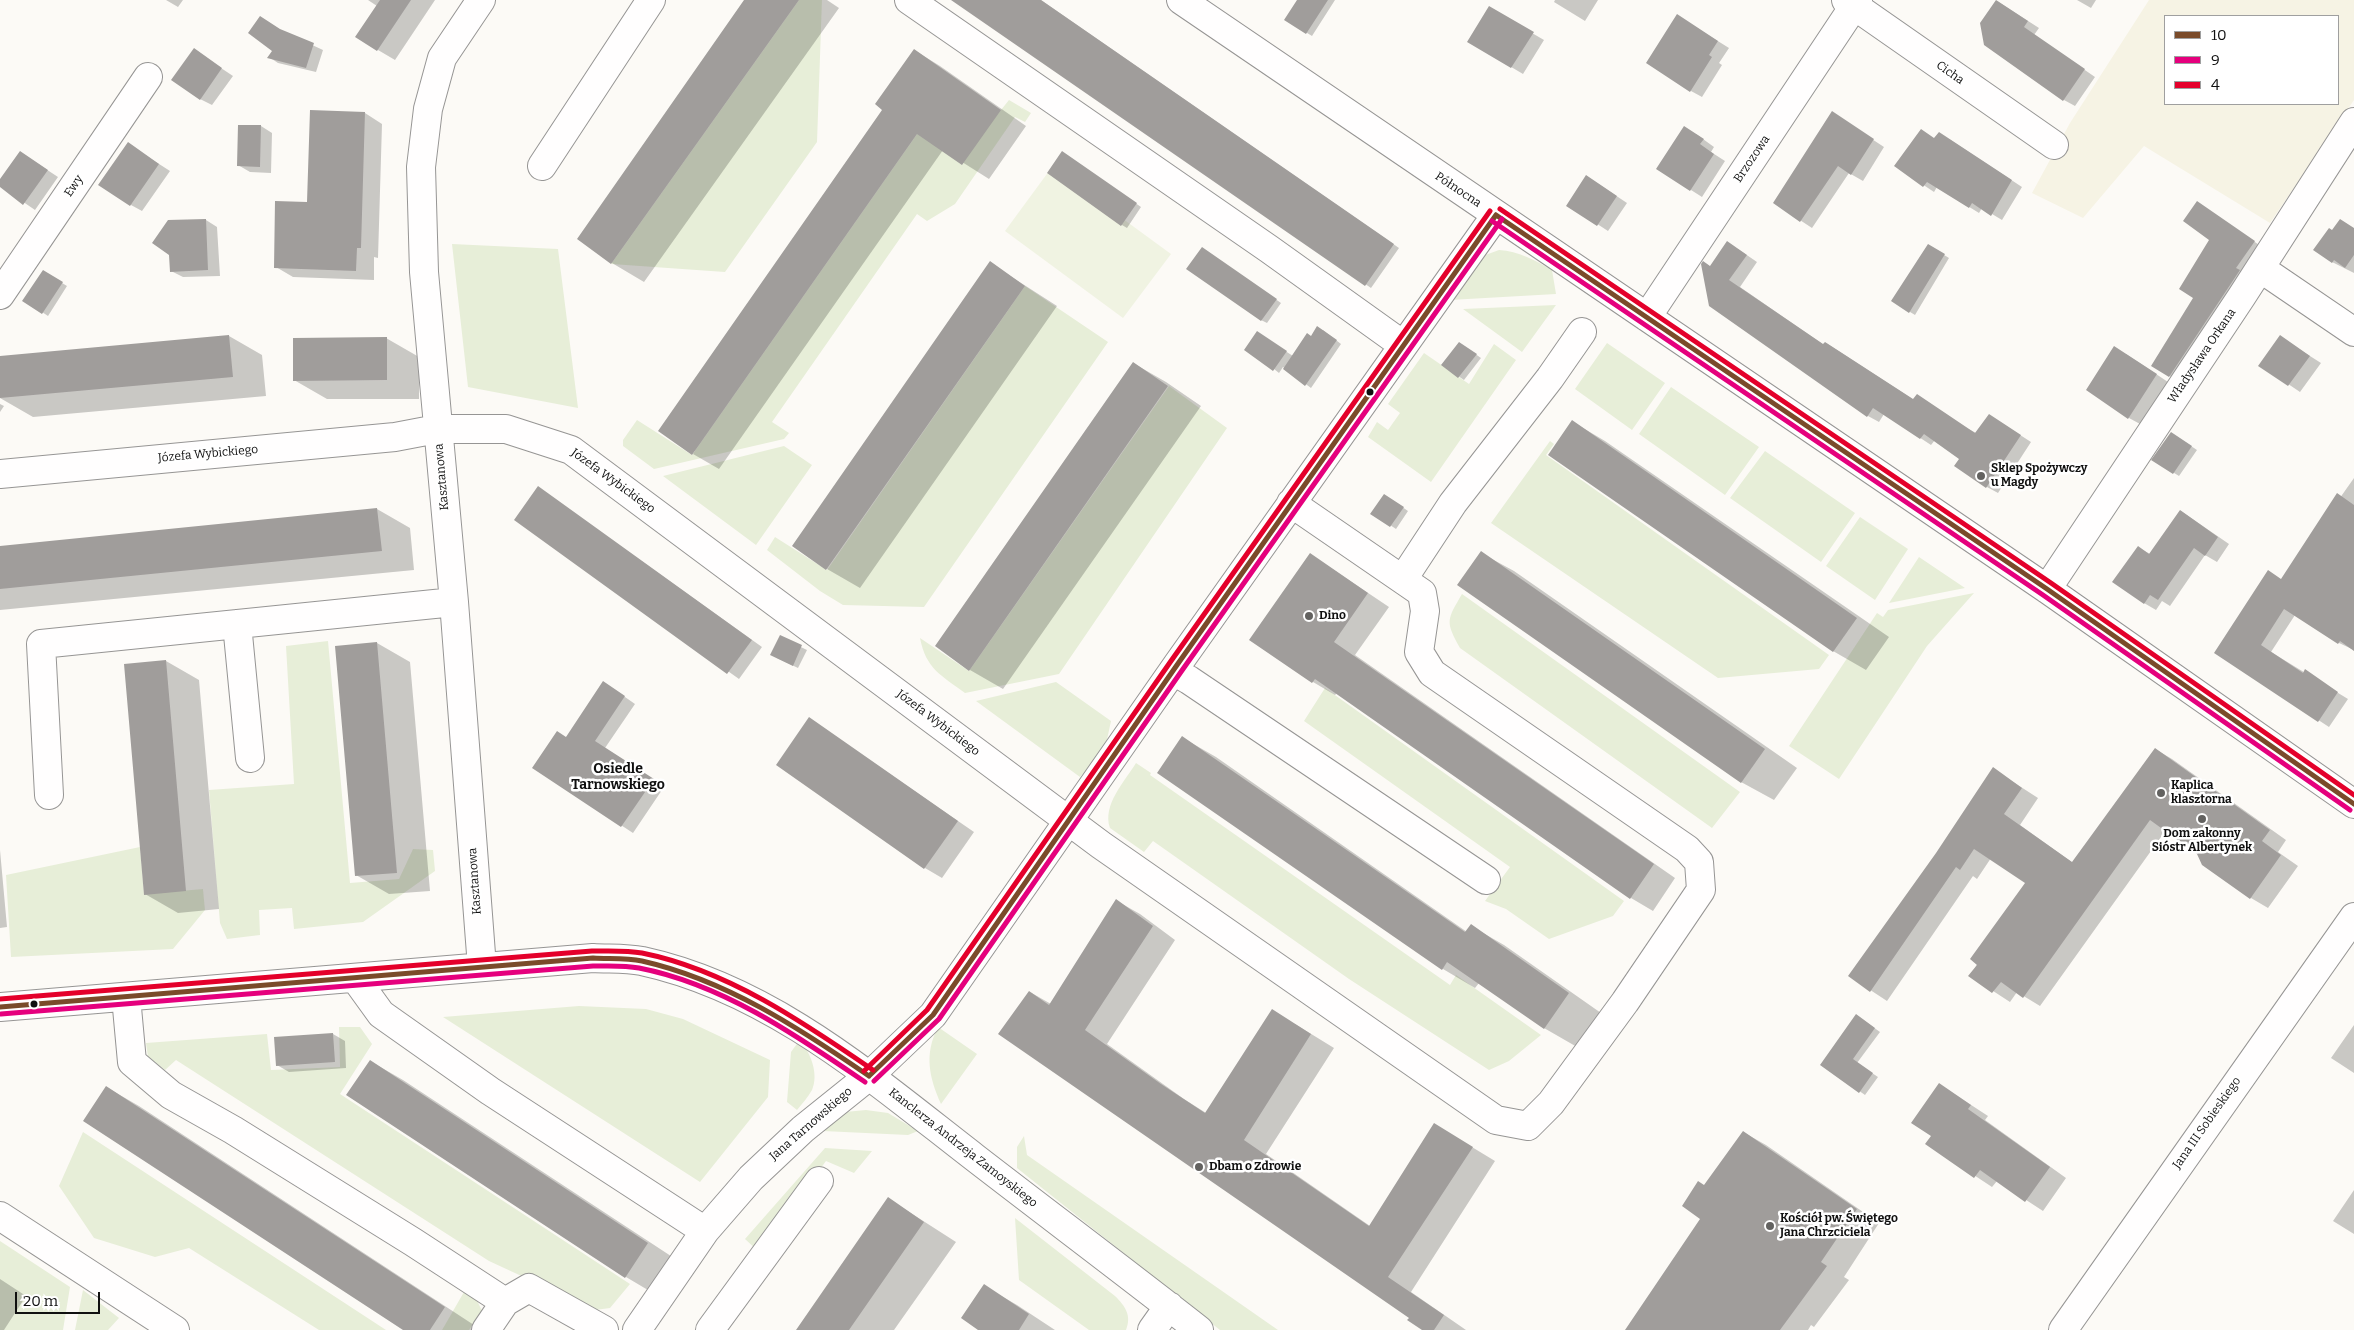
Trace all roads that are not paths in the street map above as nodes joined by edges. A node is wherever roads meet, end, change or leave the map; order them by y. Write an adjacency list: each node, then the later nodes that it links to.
1 (481, 0): 17 (street, Kasztanowa)
2 (651, 0): 9 (street)
3 (908, 0): 16 (street)
4 (1181, 0): 10 (street, Północna)
5 (1853, 2): 8 (street, Cicha); 13 (street, Brzozowa)
6 (148, 77): 12 (street, Ewy)
7 (2354, 122): 11 (street, Władysława Orkana)
8 (2054, 145)
9 (542, 166)
10 (1496, 215): 13 (street, Północna); 16 (street, Jana Tarnowskiego)
11 (2260, 268): 15 (street); 21 (street, Władysława Orkana)
12 (0, 295)
13 (1647, 317): 21 (street, Północna)
14 (1582, 332): 20 (street)
15 (2354, 332)
16 (1403, 345): 19 (street, Jana Tarnowskiego)
17 (438, 429): 18 (street, Józefa Wybickiego); 22 (street, Kasztanowa); 28 (street, Józefa Wybickiego)
18 (0, 474)
19 (1291, 503): 20 (street); 24 (street, Jana Tarnowskiego)
20 (1403, 579): 28 (street, Józefa Wybickiego)
21 (2047, 589): 27 (street, Północna)
22 (454, 602): 23 (street); 31 (street, Kasztanowa)
23 (237, 624): 25 (street); 26 (street)
24 (1173, 671): 28 (street, Jana Tarnowskiego); 29 (street)
25 (250, 758)
26 (50, 795)
27 (2354, 804)
28 (1070, 820): 35 (street, Jana Tarnowskiego)
29 (1486, 880)
30 (2354, 917): 48 (street, Jana III Sobieskiego)
31 (482, 967): 32 (street, Kanclerza Andrzeja Zamoyskiego); 35 (street, Kanclerza Andrzeja Zamoyskiego)
32 (355, 978): 33 (street, Kanclerza Andrzeja Zamoyskiego); 38 (street)
33 (126, 997): 34 (street, Kanclerza Andrzeja Zamoyskiego); 39 (street)
34 (0, 1007)
35 (869, 1076): 38 (street, Jana Tarnowskiego); 40 (street, Kanclerza Andrzeja Zamoyskiego)
36 (819, 1181): 45 (street)
37 (0, 1216): 41 (street)
38 (705, 1231): 44 (street, Jana Tarnowskiego)
39 (504, 1302): 42 (street); 43 (street)
40 (1168, 1306): 46 (street); 47 (street, Kanclerza Andrzeja Zamoyskiego)
41 (175, 1330)
42 (486, 1330)
43 (604, 1330)
44 (637, 1330)
45 (710, 1330)
46 (1152, 1330)
47 (1199, 1330)
48 (2062, 1330)

